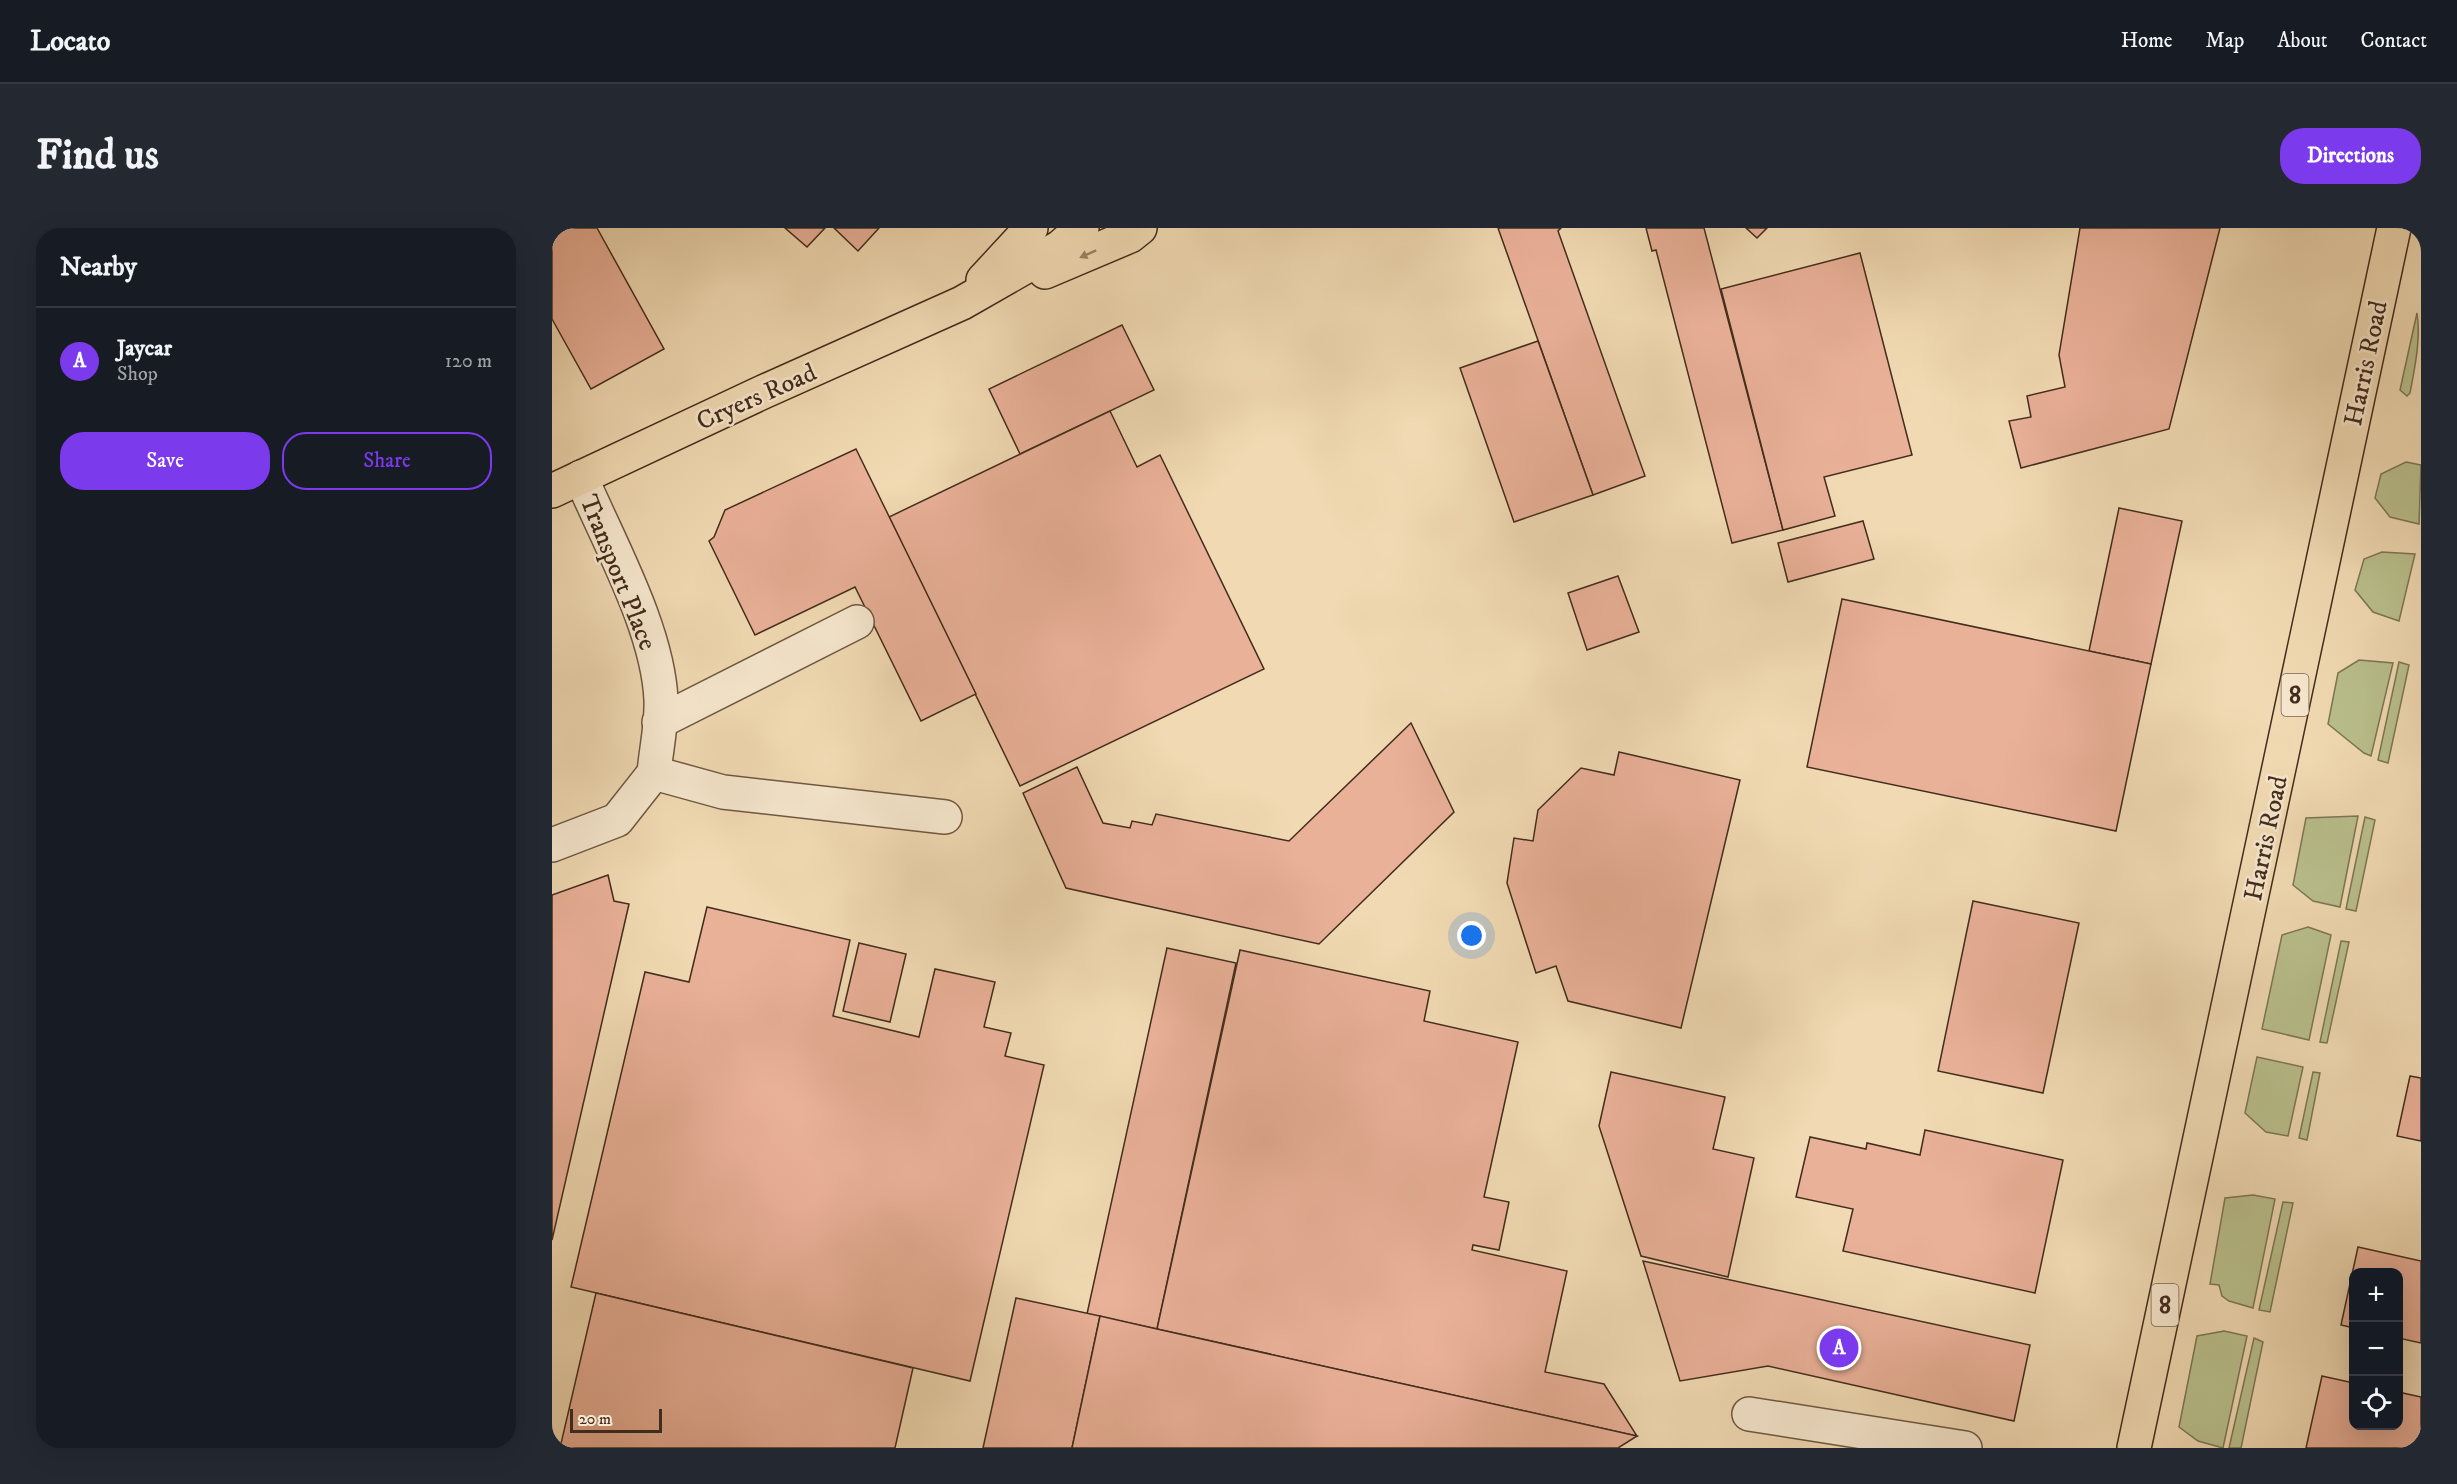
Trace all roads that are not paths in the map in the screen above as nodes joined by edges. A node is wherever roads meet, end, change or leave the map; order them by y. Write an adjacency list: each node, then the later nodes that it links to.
1 (1031, 228): 5 (main road)
2 (1082, 228): 5 (main road, Cryers Road)
3 (1140, 228): 5 (main road, Cryers Road, one-way to 5)
4 (2394, 228): 14 (main road, Harris Road / 8)
5 (962, 303): 6 (main road, Cryers Road)
6 (566, 484): 8 (street, Transport Place)
7 (857, 622): 8 (street)
8 (659, 722): 9 (street, Transport Place)
9 (654, 773): 10 (street); 11 (street)
10 (945, 817)
11 (555, 835)
12 (1749, 1414): 13 (street)
13 (1965, 1448)
14 (2134, 1448)

